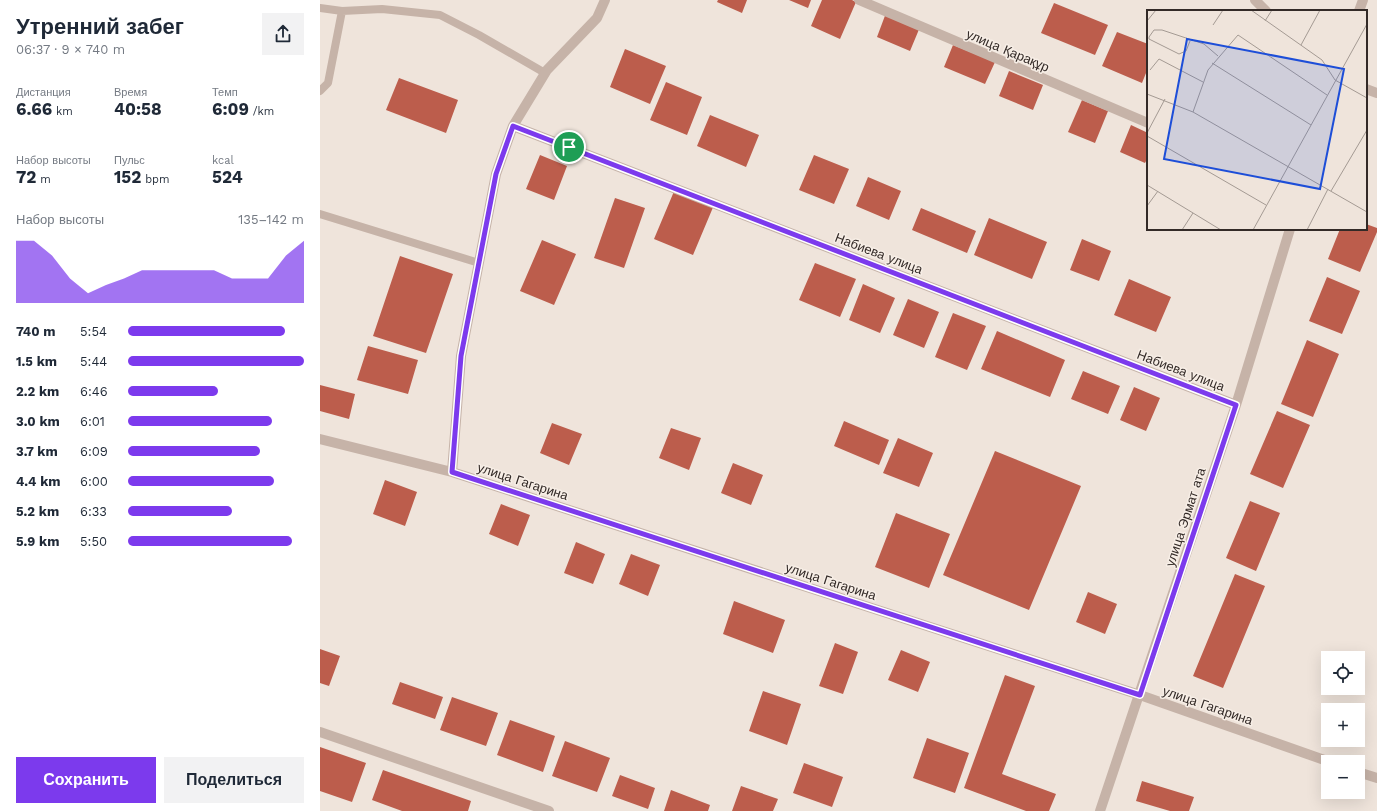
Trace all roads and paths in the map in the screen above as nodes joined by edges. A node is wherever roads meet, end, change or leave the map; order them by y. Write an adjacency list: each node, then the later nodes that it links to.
1 (605, 0): 9 (street)
2 (859, 0): 13 (street, улица Қарақұр)
3 (1255, 0): 6 (street)
4 (1363, 0): 7 (street)
5 (320, 8): 8 (lane)
6 (1265, 10)
7 (1359, 10)
8 (342, 11): 9 (lane); 11 (lane)
9 (545, 73): 14 (street)
10 (1367, 89): 12 (street)
11 (320, 91)
12 (1377, 92)
13 (1147, 123)
14 (513, 126): 17 (street); 18 (street, Набиева улица)
15 (320, 214): 17 (lane)
16 (1290, 230): 18 (street, улица Эрмат ата)
17 (479, 263): 20 (street)
18 (1236, 405): 21 (street, улица Эрмат ата)
19 (320, 439): 20 (street, улица Гагарина)
20 (452, 472): 21 (street, улица Гагарина)
21 (1140, 695): 23 (street, улица Гагарина); 27 (street, улица Эрмат ата)
22 (320, 732): 26 (street)
23 (1321, 759)
24 (1365, 774): 25 (street)
25 (1377, 778)
26 (549, 811)
27 (1100, 811)

